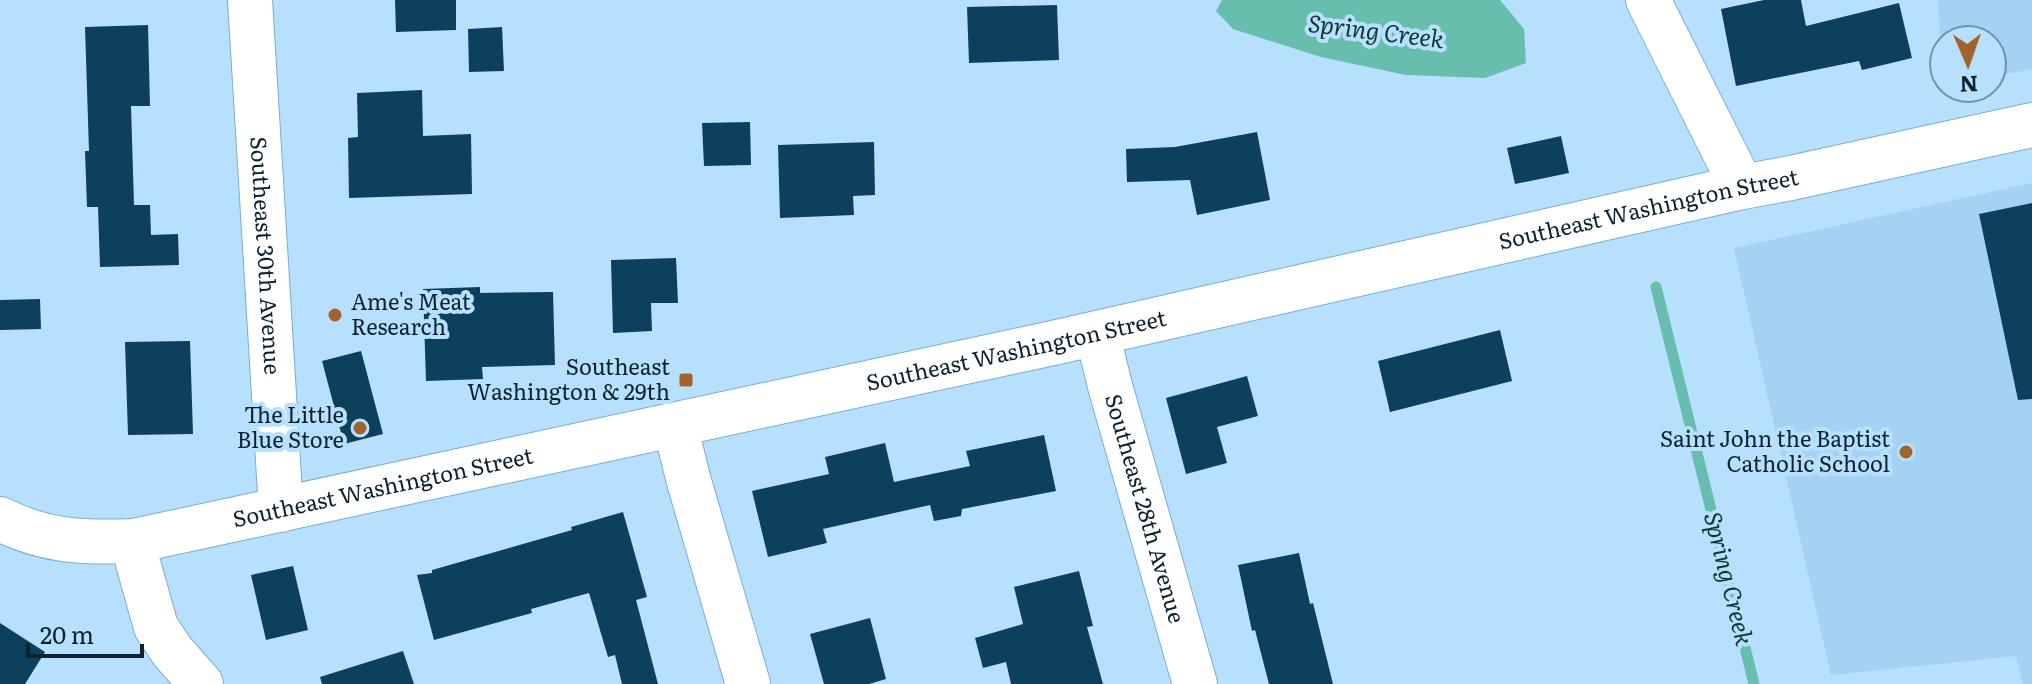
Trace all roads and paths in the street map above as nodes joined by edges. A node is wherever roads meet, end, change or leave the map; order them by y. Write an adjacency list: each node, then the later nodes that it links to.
1 (250, 0): 7 (street, Southeast 30th Avenue)
2 (1648, 0): 4 (street)
3 (2032, 125): 4 (street, Southeast Washington Street)
4 (1742, 187): 5 (street, Southeast Washington Street)
5 (1097, 333): 6 (street, Southeast Washington Street); 12 (street, Southeast 28th Avenue)
6 (675, 425): 7 (street, Southeast Washington Street); 11 (street)
7 (281, 510): 9 (street, Southeast Washington Street)
8 (0, 519): 9 (street, Southeast Washington Street)
9 (134, 541): 10 (street)
10 (201, 684)
11 (748, 684)
12 (1195, 684)

